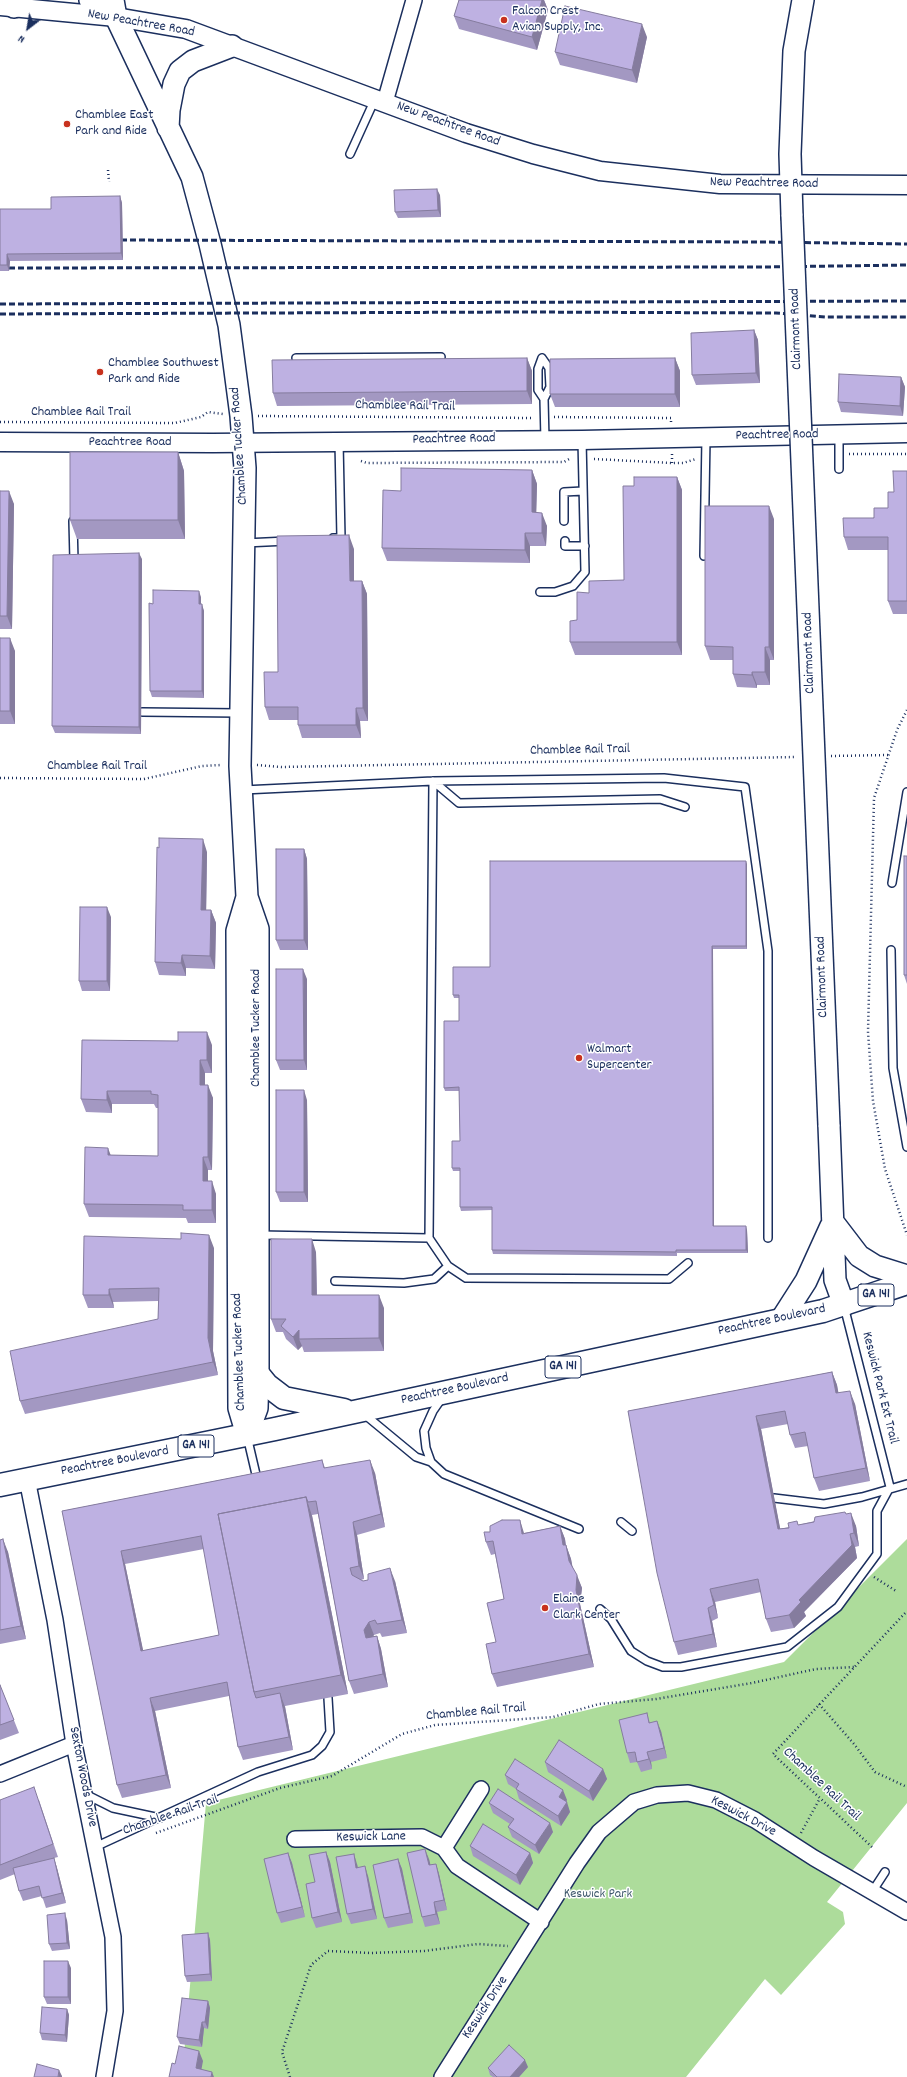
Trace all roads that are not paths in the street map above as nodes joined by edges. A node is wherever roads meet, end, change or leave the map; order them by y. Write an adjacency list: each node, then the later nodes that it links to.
1 (90, 0): 5 (main road)
2 (414, 0): 7 (street)
3 (803, 0): 10 (main road, Clairmont Road)
4 (11, 4): 5 (street, New Peachtree Road)
5 (114, 8): 6 (street, New Peachtree Road); 8 (main road, Chamblee Tucker Road)
6 (232, 46): 7 (street, New Peachtree Road); 8 (main road)
7 (380, 100): 9 (lane); 10 (street, New Peachtree Road)
8 (168, 130): 22 (main road, Chamblee Tucker Road)
9 (350, 154)
10 (792, 185): 11 (street, New Peachtree Road); 45 (main road, Clairmont Road, bridge)
11 (907, 185)
12 (441, 357): 13 (lane)
13 (296, 358)
14 (544, 399): 14 (lane); 18 (lane)
15 (907, 433): 16 (street, Peachtree Road)
16 (839, 435): 17 (street, Peachtree Road); 23 (lane)
17 (706, 438): 19 (street, Peachtree Road); 32 (lane)
18 (545, 440): 19 (street, Peachtree Road); 21 (street, Peachtree Road)
19 (582, 440): 24 (lane)
20 (0, 442): 22 (street, Peachtree Road)
21 (339, 442): 22 (street, Peachtree Road); 27 (lane)
22 (243, 443): 30 (main road, Chamblee Tucker Road)
23 (839, 468)
24 (583, 491): 26 (lane); 31 (lane)
25 (74, 515): 33 (lane)
26 (564, 521)
27 (326, 538)
28 (296, 540): 30 (lane)
29 (565, 541): 31 (lane)
30 (244, 543): 36 (main road, Chamblee Tucker Road)
31 (584, 546): 34 (lane)
32 (704, 556)
33 (74, 561)
34 (540, 592)
35 (142, 712): 36 (lane)
36 (241, 713): 38 (main road, Chamblee Tucker Road)
37 (433, 780): 38 (lane); 40 (lane); 47 (lane); 48 (lane)
38 (242, 790): 42 (main road, Chamblee Tucker Road)
39 (907, 792): 41 (lane)
40 (685, 807)
41 (892, 883)
42 (247, 897): 46 (main road, Chamblee Tucker Road); 59 (main road, Chamblee Tucker Road)
43 (891, 950): 44 (lane)
44 (907, 1147)
45 (833, 1219): 51 (main road); 54 (main road, Clairmont Road); 55 (main road)
46 (258, 1235): 47 (lane); 56 (main road, Chamblee Tucker Road)
47 (429, 1238): 50 (lane)
48 (768, 1238)
49 (688, 1263): 50 (lane)
50 (448, 1266): 52 (lane)
51 (907, 1276)
52 (335, 1281)
53 (907, 1283): 54 (highway, Peachtree Boulevard / GA 141)
54 (844, 1305): 55 (highway, Peachtree Boulevard / GA 141); 65 (lane, Keswick Park Ext Trail)
55 (781, 1320): 57 (highway, Peachtree Boulevard / GA 141)
56 (258, 1374): 58 (highway); 59 (main road, Chamblee Tucker Road)
57 (446, 1392): 58 (highway, Peachtree Boulevard / GA 141); 60 (lane)
58 (357, 1411): 59 (highway, Peachtree Boulevard / GA 141); 60 (lane)
59 (247, 1435): 61 (highway, Peachtree Boulevard / GA 141); 64 (lane)
60 (431, 1462): 68 (lane)
61 (27, 1479): 63 (highway, Peachtree Boulevard / GA 141); 72 (street, Sexton Woods Drive)
62 (907, 1484): 65 (lane)
63 (0, 1485)
64 (259, 1487)
65 (890, 1487): 66 (lane); 70 (lane)
66 (774, 1498)
67 (621, 1522): 69 (lane)
68 (579, 1529)
69 (632, 1531)
70 (600, 1609)
71 (328, 1698): 76 (lane)
72 (74, 1744): 73 (street); 75 (street, Sexton Woods Drive)
73 (0, 1774)
74 (481, 1789): 79 (street)
75 (84, 1794): 76 (lane); 78 (street, Sexton Woods Drive)
76 (160, 1818): 78 (lane)
77 (295, 1840): 79 (street, Keswick Lane)
78 (96, 1847): 84 (street, Sexton Woods Drive)
79 (444, 1848): 83 (street, Keswick Lane)
80 (885, 1872): 81 (lane)
81 (872, 1892): 82 (street, Keswick Drive); 83 (street, Keswick Drive)
82 (907, 1912)
83 (541, 1922): 85 (street, Keswick Drive)
84 (104, 2077)
85 (442, 2077)

